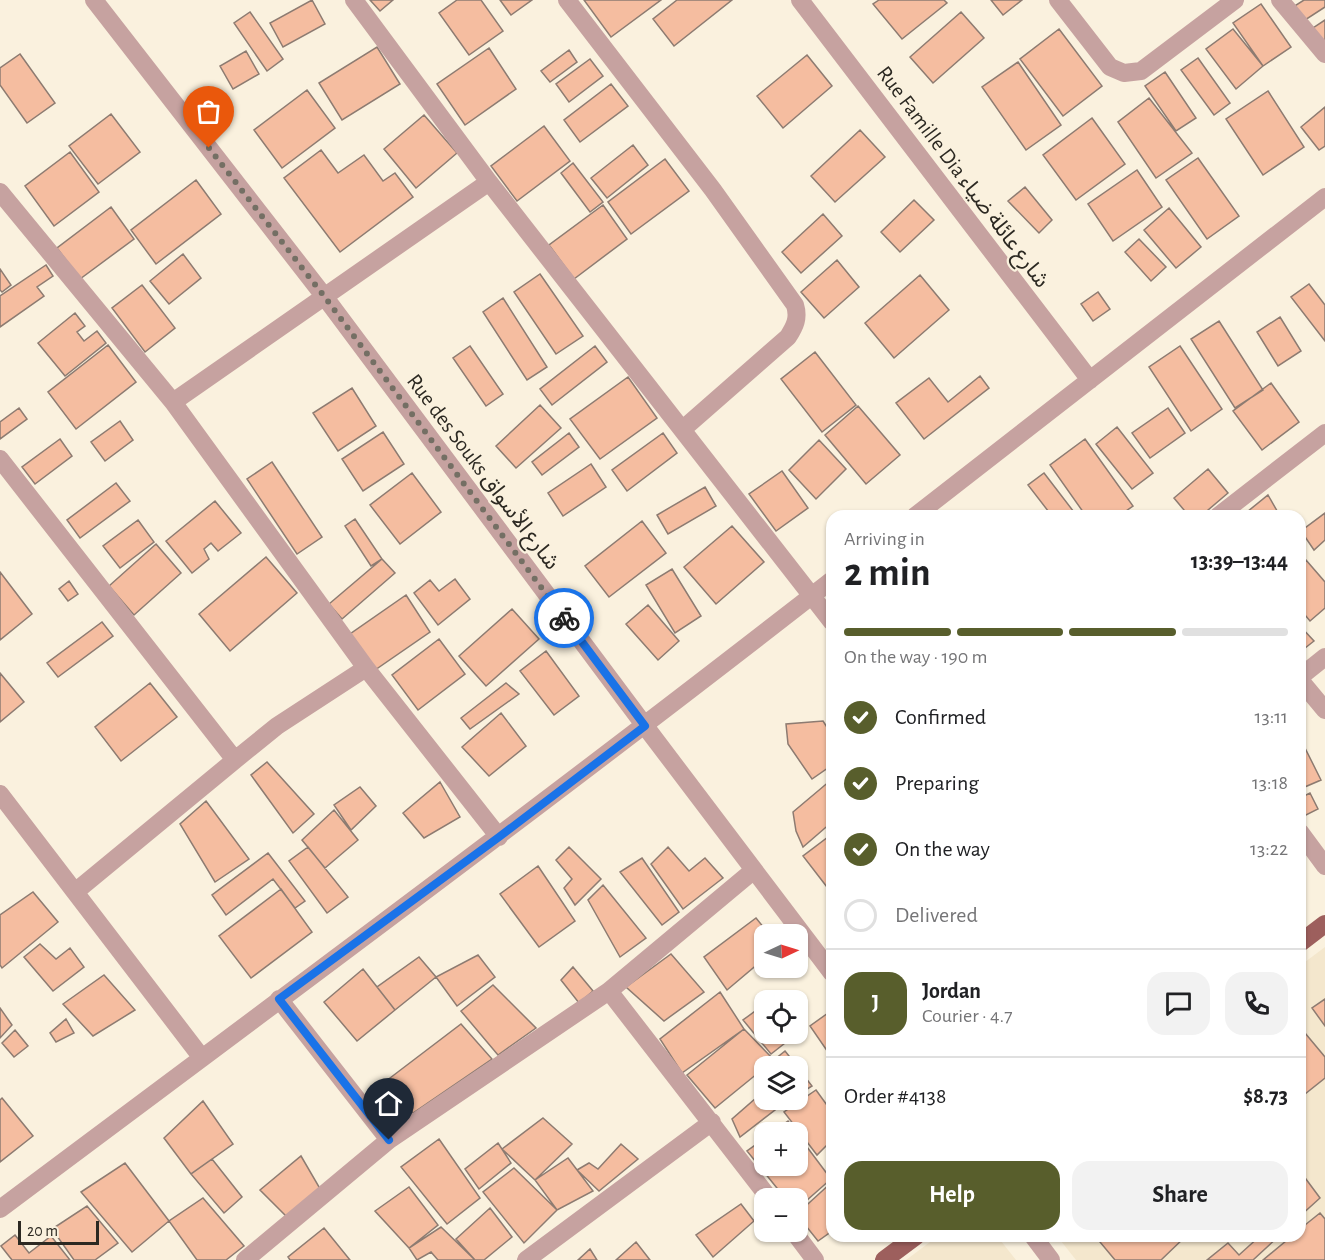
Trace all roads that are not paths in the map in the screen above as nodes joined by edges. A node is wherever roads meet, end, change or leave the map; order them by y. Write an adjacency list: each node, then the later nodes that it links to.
1 (94, 0): 12 (street, Rue des Souks شارع الأسواق)
2 (354, 0): 9 (street)
3 (567, 0): 15 (street)
4 (800, 0): 13 (street, Rue Famille Dia شارع عائلة ضياء)
5 (1058, 0): 6 (street)
6 (1236, 0)
7 (1280, 0): 8 (street)
8 (1325, 54)
9 (489, 182): 12 (street); 15 (street)
10 (0, 192): 14 (street)
11 (1325, 197): 13 (street)
12 (324, 296): 14 (street); 28 (street, Rue des Souks شارع الأسواق)
13 (1090, 380): 18 (street)
14 (173, 402): 24 (street)
15 (683, 429): 21 (street)
16 (1325, 433): 19 (street)
17 (0, 459): 29 (street)
18 (923, 510)
19 (1226, 510)
20 (826, 585): 21 (street)
21 (812, 596): 22 (street); 28 (street)
22 (826, 614)
23 (1325, 657): 25 (street)
24 (366, 668): 29 (street); 31 (street)
25 (1306, 674)
26 (1306, 686): 27 (street)
27 (1325, 710)
28 (645, 726): 31 (street); 34 (street, Rue des Souks شارع الأسواق)
29 (235, 760): 35 (street)
30 (0, 794): 35 (street)
31 (499, 837): 40 (street)
32 (1306, 840): 33 (street)
33 (1325, 866)
34 (754, 870): 38 (street, Rue des Souks شارع الأسواق); 39 (street)
35 (75, 892): 41 (street)
36 (1325, 924): 37 (main road)
37 (1306, 938)
38 (826, 965)
39 (609, 990): 42 (street); 43 (street)
40 (279, 999): 41 (street); 43 (street)
41 (202, 1058): 45 (street)
42 (712, 1122): 44 (street); 50 (street)
43 (389, 1140): 49 (street)
44 (762, 1188)
45 (0, 1209)
46 (802, 1242): 51 (street)
47 (908, 1242): 52 (main road)
48 (1038, 1242): 53 (street)
49 (245, 1260)
50 (526, 1260)
51 (815, 1260)
52 (884, 1260)
53 (1051, 1260)

